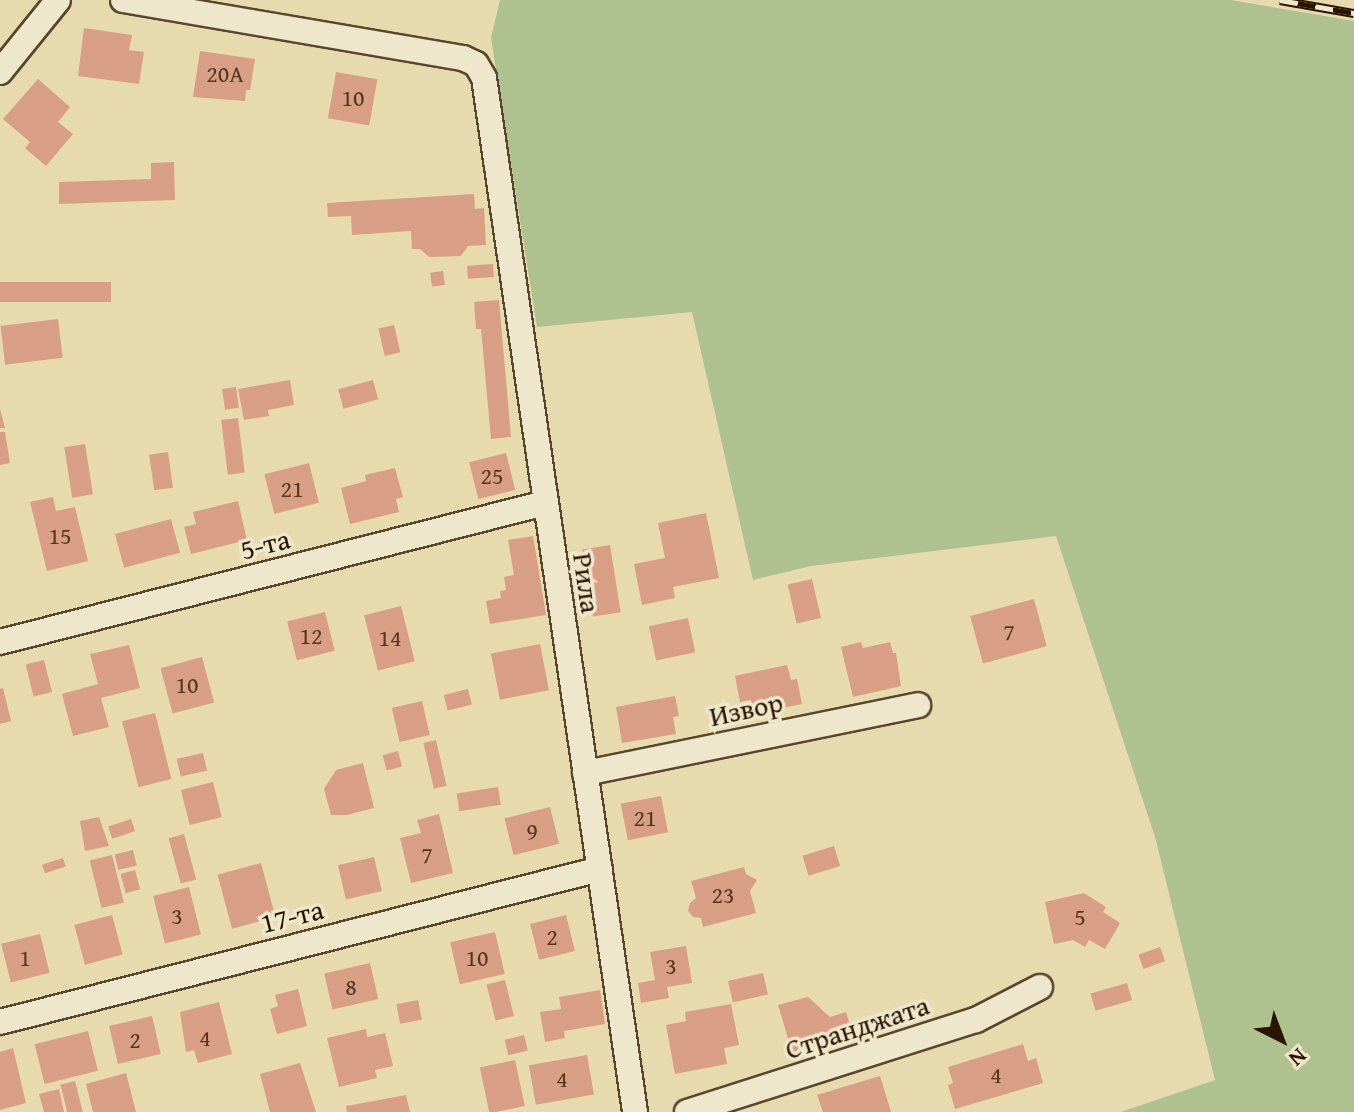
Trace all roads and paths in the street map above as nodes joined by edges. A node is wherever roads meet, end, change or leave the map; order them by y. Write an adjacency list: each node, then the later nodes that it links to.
1 (58, 0): 3 (street)
2 (123, 0): 4 (street, Рила)
3 (0, 72)
4 (545, 503): 5 (street, 5-та); 7 (street, Рила)
5 (0, 642)
6 (918, 705): 7 (street, Извор)
7 (585, 773): 8 (street, Рила)
8 (600, 869): 10 (street, 17-та); 11 (street, Рила)
9 (1040, 987): 12 (street, Странджата)
10 (0, 1022)
11 (635, 1112)
12 (687, 1112)

